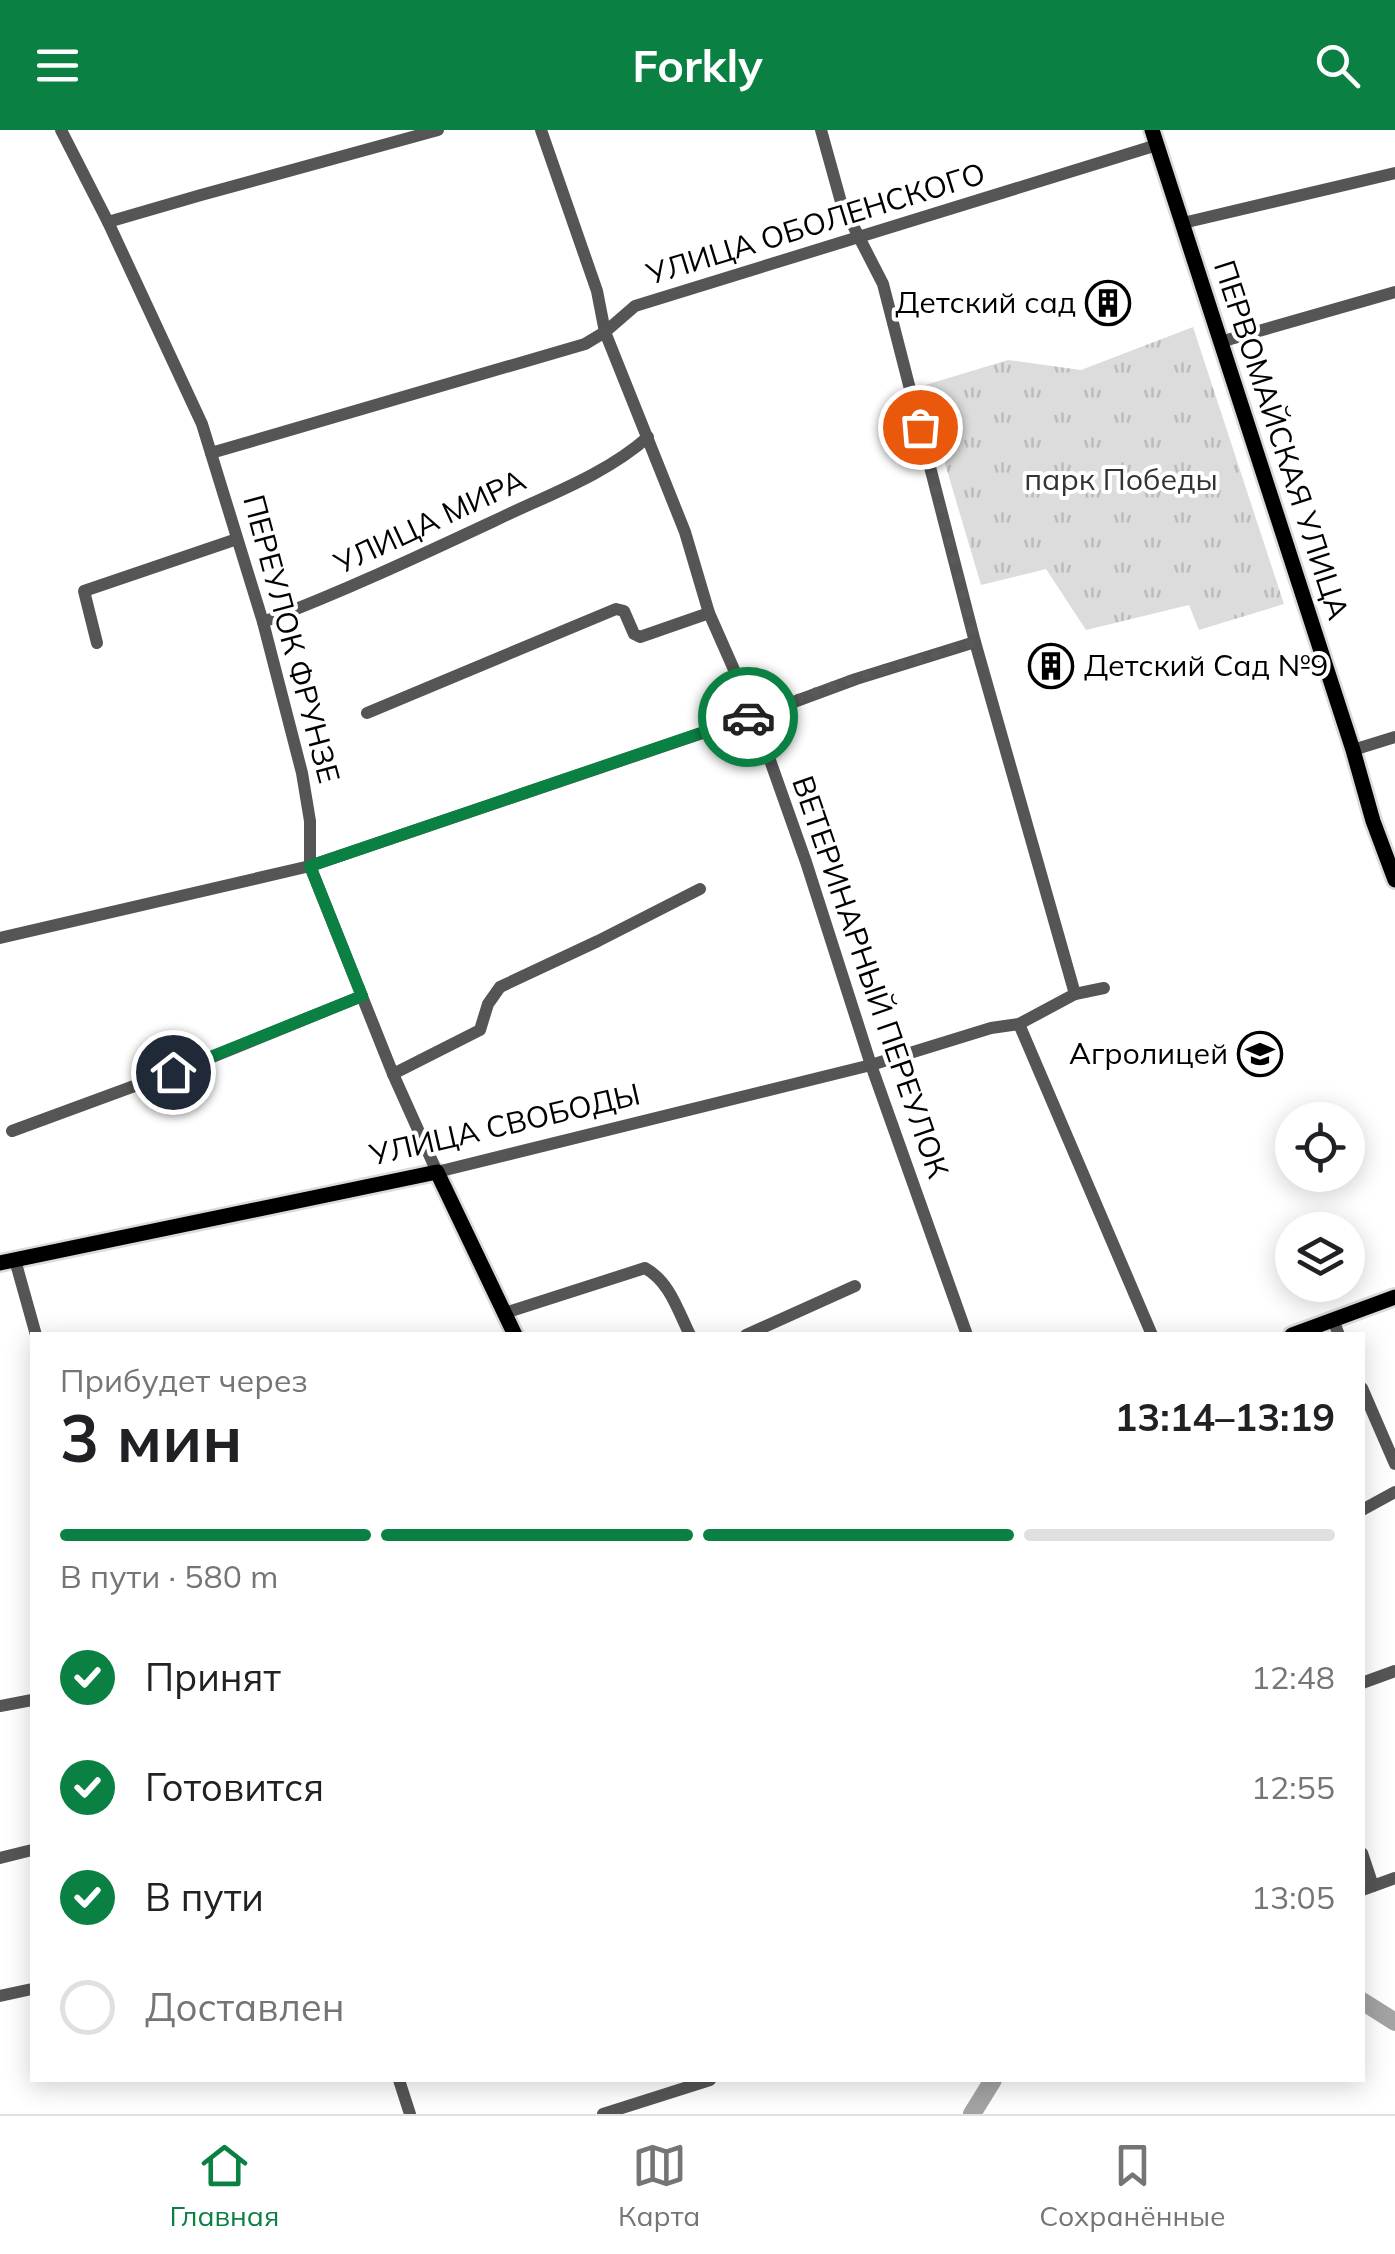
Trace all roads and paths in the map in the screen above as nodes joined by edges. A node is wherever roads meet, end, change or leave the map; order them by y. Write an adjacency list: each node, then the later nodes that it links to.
1 (61, 130): 7 (street, ПЕРЕУЛОК ФРУНЗЕ)
2 (438, 130): 7 (street)
3 (541, 130): 11 (street, ВЕТЕРИНАРНЫЙ ПЕРЕУЛОК)
4 (820, 130): 9 (street)
5 (1154, 137): 8 (main road, ПЕРВОМАЙСКАЯ УЛИЦА); 9 (street, УЛИЦА ОБОЛЕНСКОГО)
6 (1395, 172): 8 (street)
7 (108, 222): 14 (street, ПЕРЕУЛОК ФРУНЗЕ)
8 (1183, 224): 12 (main road, ПЕРВОМАЙСКАЯ УЛИЦА)
9 (860, 238): 11 (street, УЛИЦА ОБОЛЕНСКОГО); 18 (street)
10 (1395, 292): 12 (street)
11 (605, 332): 13 (street, ВЕТЕРИНАРНЫЙ ПЕРЕУЛОК); 14 (street, УЛИЦА ОБОЛЕНСКОГО)
12 (1220, 342): 23 (main road, ПЕРВОМАЙСКАЯ УЛИЦА)
13 (648, 437): 16 (street, ВЕТЕРИНАРНЫЙ ПЕРЕУЛОК); 17 (street, УЛИЦА МИРА)
14 (210, 454): 15 (street, ПЕРЕУЛОК ФРУНЗЕ)
15 (237, 539): 17 (street, ПЕРЕУЛОК ФРУНЗЕ); 19 (street)
16 (709, 614): 20 (street); 21 (street, ВЕТЕРИНАРНЫЙ ПЕРЕУЛОК)
17 (262, 622): 24 (street, ПЕРЕУЛОК ФРУНЗЕ)
18 (975, 642): 21 (street); 29 (street)
19 (97, 644)
20 (368, 713)
21 (754, 714): 24 (street); 32 (street, ВЕТЕРИНАРНЫЙ ПЕРЕУЛОК)
22 (1395, 737): 23 (street)
23 (1352, 750): 25 (main road, ПЕРВОМАЙСКАЯ УЛИЦА)
24 (310, 866): 27 (street); 30 (street, ПЕРЕУЛОК ФРУНЗЕ)
25 (1395, 880)
26 (700, 889): 33 (street)
27 (0, 938)
28 (1104, 988): 29 (street)
29 (1075, 994): 31 (street, УЛИЦА СВОБОДЫ)
30 (362, 996): 33 (street, ПЕРЕУЛОК ФРУНЗЕ); 34 (street)
31 (1019, 1024): 32 (street, УЛИЦА СВОБОДЫ); 46 (street)
32 (871, 1066): 35 (street, УЛИЦА СВОБОДЫ); 45 (street, ВЕТЕРИНАРНЫЙ ПЕРЕУЛОК)
33 (392, 1074): 35 (street, ПЕРЕУЛОК ФРУНЗЕ)
34 (12, 1131)
35 (437, 1172): 36 (main road, УЛИЦА СВОБОДЫ); 39 (main road, ПЕРЕУЛОК ФРУНЗЕ)
36 (7, 1262): 41 (street)
37 (855, 1286): 44 (street)
38 (1395, 1297): 40 (main road)
39 (505, 1313): 42 (main road, ПЕРЕУЛОК ФРУНЗЕ); 43 (street)
40 (1336, 1328): 47 (main road)
41 (35, 1332)
42 (514, 1332)
43 (689, 1332)
44 (753, 1332)
45 (966, 1332)
46 (1151, 1332)
47 (1311, 1332)
48 (1365, 1395): 49 (street)
49 (1395, 1464)
50 (1395, 1492): 51 (street)
51 (1365, 1508)
52 (1395, 1671): 53 (street)
53 (1365, 1682)
54 (30, 1700): 55 (street)
55 (0, 1706)
56 (30, 1850): 57 (street)
57 (0, 1858)
58 (1395, 1878): 59 (street)
59 (1368, 1888)
60 (30, 1989): 61 (street)
61 (0, 1996)
62 (400, 2082): 64 (street)
63 (704, 2082): 65 (street)
64 (410, 2114)
65 (603, 2114)

